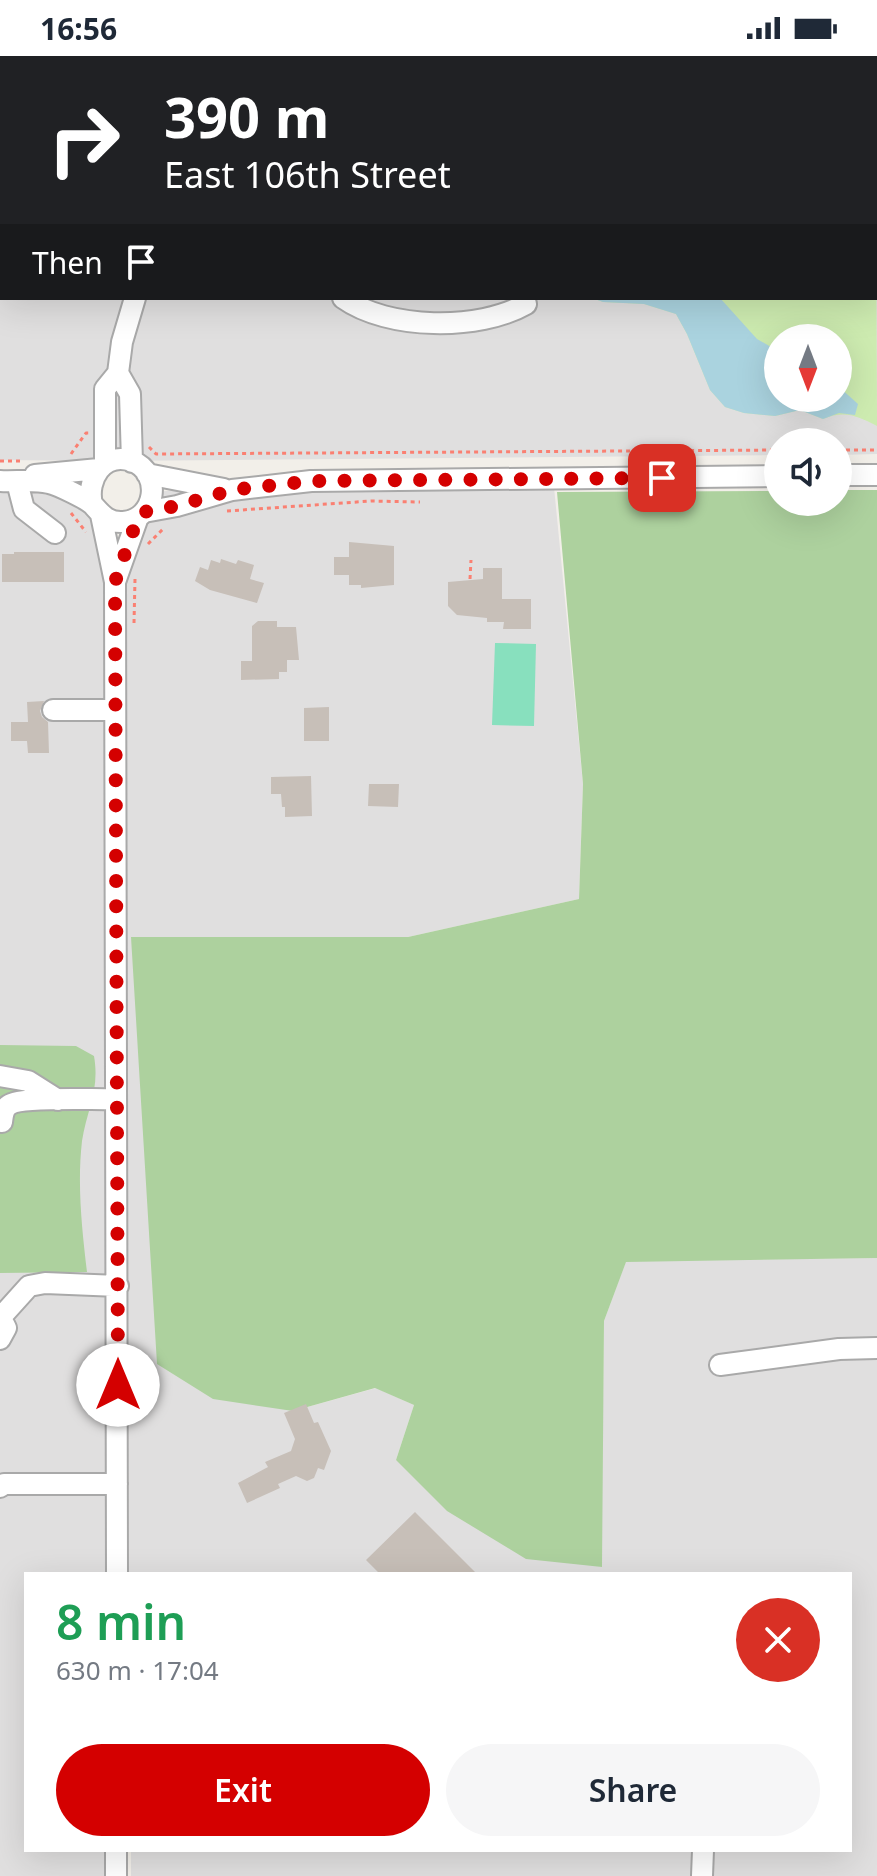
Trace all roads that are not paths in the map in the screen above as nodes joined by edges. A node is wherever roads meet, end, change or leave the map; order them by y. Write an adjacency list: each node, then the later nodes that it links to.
1 (134, 300): 4 (street)
2 (346, 300): 3 (street)
3 (526, 304)
4 (118, 373): 5 (street); 6 (street)
5 (145, 463): 6 (street); 11 (street); 13 (street)
6 (102, 467): 10 (street); 12 (street)
7 (852, 475): 8 (street)
8 (877, 475)
9 (764, 476): 11 (street)
10 (6, 480): 12 (street); 14 (street)
11 (232, 490): 13 (street)
12 (97, 510): 13 (street); 15 (street)
13 (141, 515): 15 (street)
14 (55, 533)
15 (115, 582): 17 (street)
16 (53, 710): 17 (street)
17 (115, 710): 19 (street)
18 (0, 1076): 20 (street)
19 (116, 1099): 20 (street); 22 (street)
20 (58, 1100): 21 (street)
21 (2, 1122)
22 (118, 1286): 23 (street); 27 (street)
23 (0, 1316): 24 (street)
24 (0, 1339)
25 (877, 1348): 26 (street)
26 (720, 1365)
27 (117, 1484): 28 (street); 29 (street)
28 (0, 1487)
29 (117, 1572)
30 (116, 1852): 32 (street)
31 (703, 1852): 33 (street)
32 (116, 1876)
33 (702, 1876)

